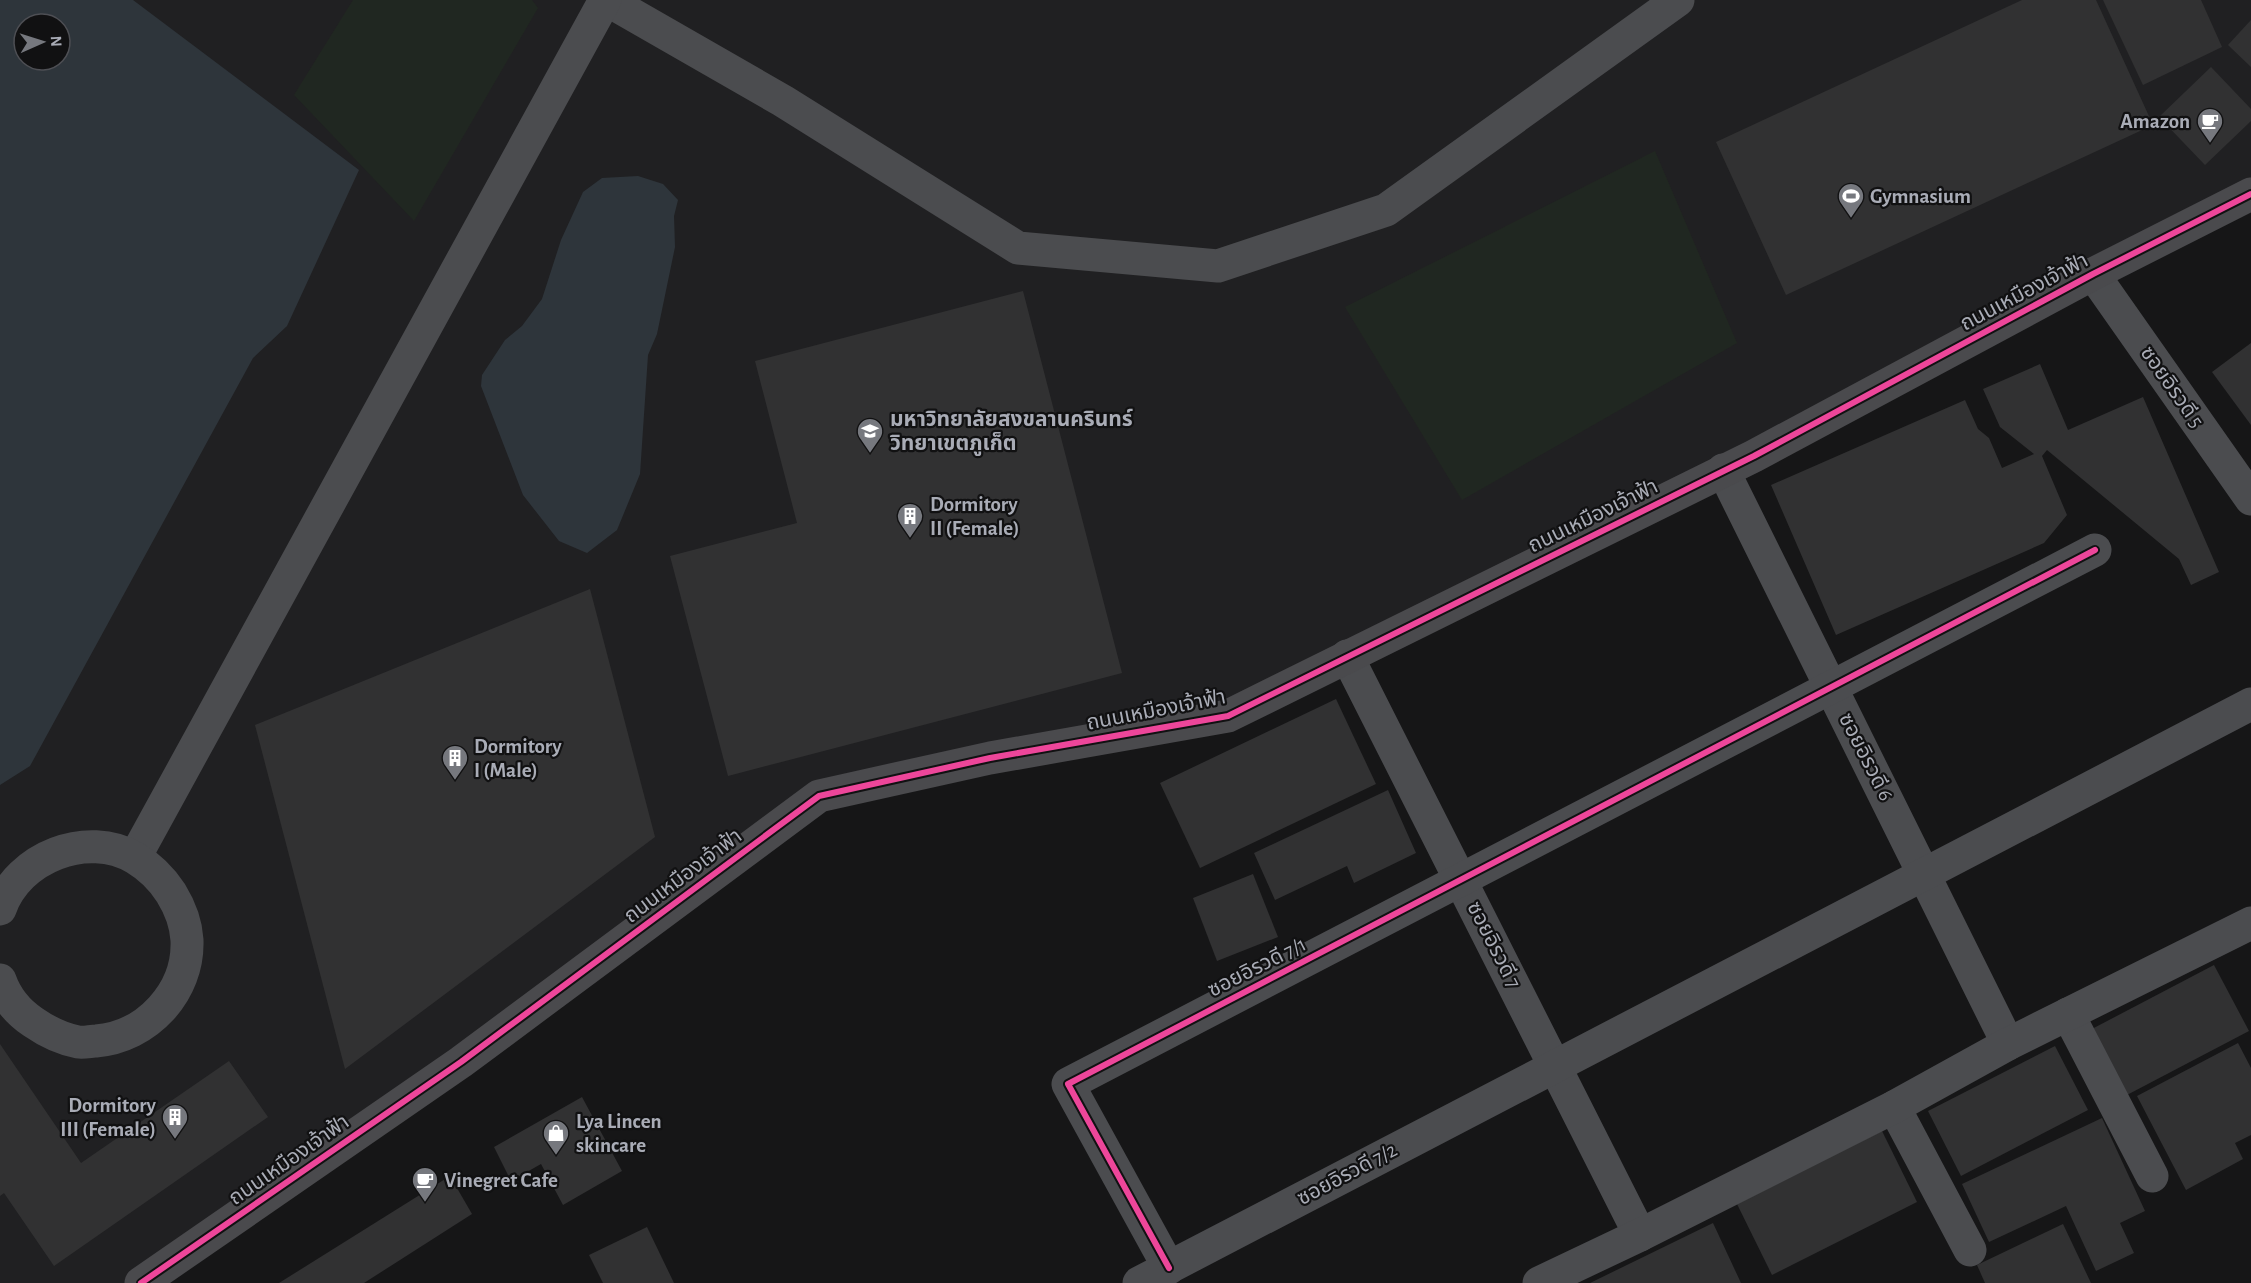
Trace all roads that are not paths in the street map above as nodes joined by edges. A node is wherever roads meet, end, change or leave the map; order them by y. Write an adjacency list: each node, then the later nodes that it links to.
1 (606, 0): 2 (street); 11 (street)
2 (1678, 0)
3 (2251, 194): 4 (street, ถนนเหมืองเจ้าฟ้า)
4 (2093, 274): 5 (street, ถนนเหมืองเจ้าฟ้า); 6 (street, ซอยอิรวดี 5)
5 (1723, 470): 8 (street, ถนนเหมืองเจ้าฟ้า); 9 (street, ซอยอิรวดี 6)
6 (2251, 499)
7 (2095, 550): 9 (street, ซอยอิรวดี 7/1)
8 (1347, 656): 13 (street, ซอยอิรวดี 7); 25 (street, ถนนเหมืองเจ้าฟ้า)
9 (1831, 687): 12 (street, ซอยอิรวดี 6); 13 (street, ซอยอิรวดี 7/1)
10 (2251, 704): 12 (street, ซอยอิรวดี 7/2)
11 (135, 857): 14 (street); 16 (street)
12 (1924, 874): 18 (street, ซอยอิรวดี 6); 19 (street, ซอยอิรวดี 7/2)
13 (1461, 880): 19 (street, ซอยอิรวดี 7); 24 (street, ซอยอิรวดี 7/1)
14 (0, 909)
15 (2250, 927): 17 (street)
16 (0, 980)
17 (2068, 1014): 18 (street); 21 (street)
18 (2008, 1044): 20 (street)
19 (1556, 1066): 22 (street, ซอยอิรวดี 7); 24 (street, ซอยอิรวดี 7/2)
20 (1894, 1107): 22 (street); 23 (street)
21 (2152, 1176)
22 (1640, 1235): 27 (street)
23 (1970, 1250)
24 (1169, 1268): 26 (street, ซอยอิรวดี 7/2)
25 (149, 1281)
26 (1139, 1283)
27 (1539, 1283)

